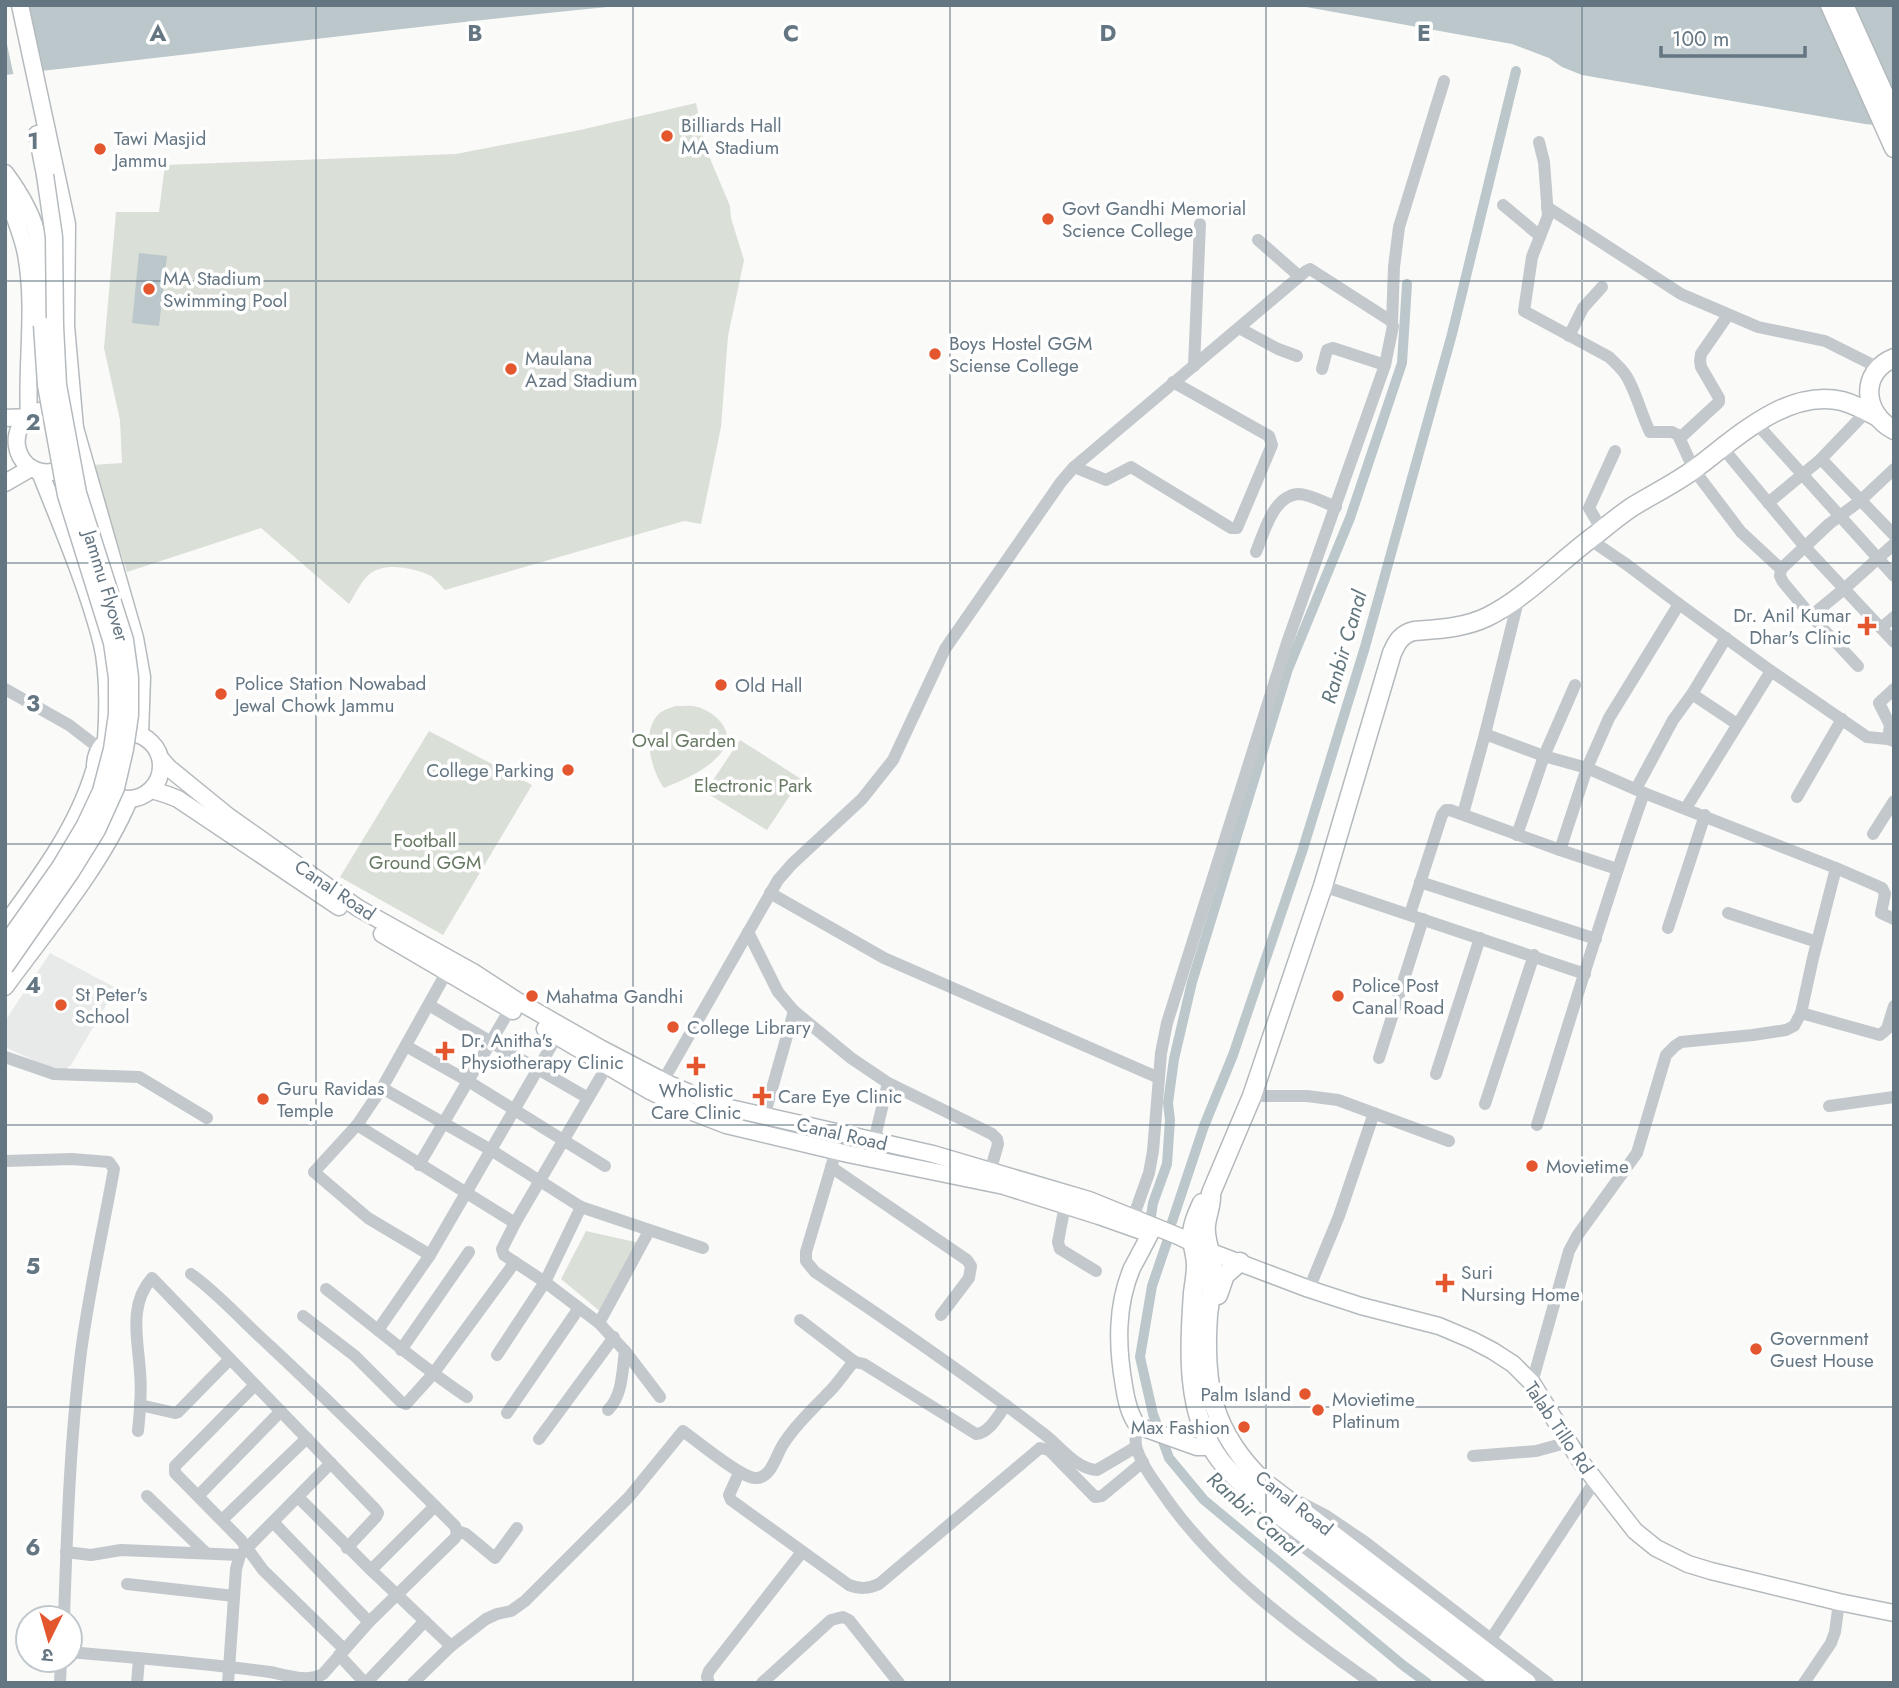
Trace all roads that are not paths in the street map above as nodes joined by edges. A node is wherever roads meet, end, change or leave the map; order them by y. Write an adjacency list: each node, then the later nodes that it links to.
1 (9, 5): 6 (main road)
2 (20, 5): 6 (main road)
3 (1830, 5): 9 (highway)
4 (1844, 5): 7 (highway)
5 (1444, 81): 20 (street)
6 (36, 106): 35 (main road); 112 (main road, Jammu Flyover, bridge)
7 (1894, 116)
8 (1539, 142): 13 (street)
9 (1894, 148)
10 (5, 173): 109 (main road, Jammu Flyover, bridge)
11 (5, 192): 31 (main road)
12 (1503, 205): 15 (street)
13 (1547, 207): 15 (street); 19 (street)
14 (1200, 224): 25 (street)
15 (1540, 236): 22 (street)
16 (1258, 240): 17 (street)
17 (1299, 276): 20 (street); 21 (street)
18 (1602, 286): 22 (street)
19 (1728, 315): 26 (street); 36 (street)
20 (1392, 323): 24 (street)
21 (1239, 328): 23 (street); 25 (street)
22 (1569, 336): 36 (street)
23 (1297, 356)
24 (1385, 365): 27 (street); 49 (street)
25 (1194, 366): 28 (street)
26 (1881, 368): 29 (highway); 30 (highway)
27 (1322, 369)
28 (1173, 382): 41 (street); 41 (street)
29 (1841, 401): 30 (highway); 33 (highway)
30 (1871, 414): 34 (highway); 40 (street)
31 (29, 417): 32 (main road); 35 (main road); 38 (main road)
32 (5, 418)
33 (1756, 423): 37 (highway); 45 (street)
34 (1894, 430)
35 (76, 435): 43 (main road); 76 (main road)
36 (1683, 444): 44 (street)
37 (1722, 447): 44 (highway); 48 (street)
38 (11, 449): 43 (main road)
39 (1615, 451): 51 (street)
40 (1821, 459): 45 (street); 47 (street)
41 (1074, 467): 98 (street)
42 (1894, 469): 47 (street)
43 (35, 470): 46 (main road); 78 (main road)
44 (1694, 470): 51 (highway); 57 (street)
45 (1802, 475): 48 (street); 50 (street)
46 (5, 484)
47 (1860, 501): 50 (street); 52 (street)
48 (1768, 503): 54 (street)
49 (1336, 507): 55 (street); 128 (street)
50 (1840, 517): 54 (street); 56 (street)
51 (1595, 526): 60 (highway); 61 (street)
52 (1894, 535)
53 (1894, 544): 56 (street)
54 (1805, 547): 57 (street); 59 (street)
55 (1256, 552)
56 (1878, 558): 58 (street); 59 (street)
57 (1781, 569): 62 (street)
58 (1894, 576)
59 (1844, 589): 62 (street); 64 (street)
60 (1519, 597): 75 (street); 97 (highway)
61 (1679, 604): 65 (street); 81 (street)
62 (1811, 616): 67 (street)
63 (1894, 617): 64 (street)
64 (1881, 628): 66 (street)
65 (1726, 638): 68 (street); 72 (street)
66 (1894, 642)
67 (1858, 666)
68 (1771, 671): 73 (street); 74 (street)
69 (1575, 685): 79 (street)
70 (5, 689): 78 (street)
71 (1894, 689): 77 (street)
72 (1692, 694): 74 (street); 84 (street)
73 (1842, 719): 77 (street); 85 (street)
74 (1737, 724): 88 (street)
75 (1485, 734): 79 (street); 89 (street)
76 (140, 735): 78 (main road); 80 (main road)
77 (1891, 740)
78 (103, 744): 82 (main road)
79 (1544, 756): 81 (street); 92 (street)
80 (160, 759): 83 (main road); 111 (main road, Canal Road)
81 (1587, 768): 84 (street); 93 (street)
82 (94, 771): 86 (main road); 103 (main road)
83 (152, 790): 86 (main road); 111 (main road, Canal Road)
84 (1640, 791): 88 (street); 95 (street)
85 (1797, 797)
86 (129, 800): 114 (main road)
87 (1894, 801): 91 (street)
88 (1686, 808): 90 (street)
89 (1462, 814): 92 (street); 96 (street)
90 (1705, 815): 94 (street); 104 (street)
91 (1873, 834)
92 (1517, 835): 93 (street)
93 (1560, 850): 95 (street)
94 (1836, 868): 102 (street); 108 (street)
95 (1617, 869): 107 (street)
96 (1420, 882): 100 (street); 107 (street)
97 (1323, 886): 100 (street); 133 (highway)
98 (770, 893): 105 (street); 128 (street)
99 (1728, 913): 108 (street)
100 (1410, 914): 101 (street)
101 (1423, 919): 106 (street); 124 (street)
102 (1894, 919)
103 (5, 925)
104 (1668, 928)
105 (748, 932): 118 (street); 130 (street)
106 (1480, 938): 110 (street); 127 (street)
107 (1596, 939): 113 (street)
108 (1817, 942): 119 (street)
109 (5, 946)
110 (1534, 955): 113 (street); 136 (street)
111 (450, 966): 115 (street); 117 (main road, Canal Road); 130 (main road, Canal Road)
112 (5, 967)
113 (1585, 974): 144 (street)
114 (5, 987)
115 (429, 1005): 121 (street); 122 (street)
116 (1894, 1006): 119 (street)
117 (510, 1009): 120 (main road, Canal Road); 121 (street)
118 (794, 1011): 131 (street); 140 (street)
119 (1801, 1013): 186 (street)
120 (557, 1036): 125 (main road, Canal Road); 126 (street)
121 (491, 1042): 126 (street); 129 (street)
122 (406, 1046): 129 (street); 132 (street)
123 (5, 1057): 141 (street)
124 (1380, 1058)
125 (607, 1066): 134 (street); 149 (main road, Canal Road)
126 (538, 1069): 134 (street); 138 (street)
127 (1436, 1074)
128 (1159, 1078): 158 (street)
129 (468, 1081): 138 (street); 142 (street)
130 (663, 1081): 140 (main road, Canal Road)
131 (888, 1083): 146 (street); 153 (street)
132 (382, 1088): 142 (street); 143 (street)
133 (1252, 1096): 139 (street); 162 (highway)
134 (588, 1097): 145 (street)
135 (1894, 1097): 137 (street)
136 (1485, 1104)
137 (1829, 1106)
138 (514, 1109): 145 (street); 148 (street)
139 (1374, 1113): 147 (street); 171 (street)
140 (764, 1116): 146 (main road, Canal Road)
141 (207, 1118)
142 (444, 1123): 148 (street); 151 (street)
143 (357, 1125): 151 (street); 164 (street)
144 (1537, 1125)
145 (564, 1140): 152 (street); 154 (street)
146 (874, 1141): 153 (main road, Canal Road)
147 (1449, 1141)
148 (491, 1150): 154 (street); 155 (street)
149 (834, 1159): 156 (main road, Canal Road); 173 (street); 191 (street)
150 (5, 1161): 218 (street)
151 (419, 1165): 155 (street)
152 (605, 1166)
153 (990, 1172): 158 (main road, Canal Road)
154 (540, 1181): 157 (street); 159 (street)
155 (466, 1192): 159 (street); 164 (street)
156 (1065, 1205): 167 (street); 195 (main road, Canal Road)
157 (581, 1208): 160 (street); 169 (street)
158 (1133, 1218): 162 (main road, Canal Road)
159 (515, 1223): 165 (street)
160 (649, 1231): 161 (street); 177 (street)
161 (703, 1248)
162 (1200, 1249): 166 (main road, Talab Tillo Rd); 175 (highway, Canal Road); 201 (highway, Canal Road)
163 (469, 1252): 180 (street)
164 (430, 1255): 178 (street)
165 (514, 1262): 169 (street); 185 (street)
166 (1240, 1262): 171 (main road, Talab Tillo Rd); 175 (highway)
167 (1096, 1271)
168 (191, 1274): 212 (street)
169 (545, 1282): 172 (street); 182 (street)
170 (326, 1289): 178 (street)
171 (1309, 1289): 186 (main road, Talab Tillo Rd)
172 (579, 1308): 177 (street); 194 (street)
173 (941, 1315)
174 (303, 1316): 185 (street)
175 (1208, 1317): 211 (highway, Canal Road)
176 (800, 1320): 184 (street)
177 (600, 1323): 179 (street)
178 (378, 1329): 180 (street)
179 (614, 1337): 181 (street); 198 (street)
180 (401, 1350): 185 (street)
181 (625, 1350): 189 (street); 192 (street)
182 (497, 1355)
183 (230, 1359): 187 (street); 190 (street); 190 (street)
184 (855, 1362): 191 (street); 205 (street)
185 (433, 1374): 188 (street)
186 (1532, 1383): 199 (main road, Talab Tillo Rd)
187 (255, 1385): 193 (street); 208 (street)
188 (467, 1396)
189 (660, 1397)
190 (140, 1405): 196 (street)
191 (1006, 1405): 200 (street)
192 (608, 1410)
193 (281, 1411): 197 (street); 208 (street)
194 (507, 1413)
195 (1143, 1427): 200 (street); 201 (main road)
196 (138, 1432)
197 (307, 1438): 204 (street); 213 (street)
198 (539, 1439)
199 (1569, 1442): 202 (street); 206 (main road, Talab Tillo Rd)
200 (1136, 1447): 203 (street)
201 (1212, 1447): 209 (highway, Canal Road)
202 (1473, 1456)
203 (1143, 1462): 221 (street); 245 (street)
204 (331, 1463): 210 (street); 217 (street)
205 (740, 1473): 221 (street); 233 (street)
206 (1595, 1481): 227 (main road, Talab Tillo Rd); 232 (street)
207 (147, 1496): 219 (street)
208 (198, 1496): 213 (street)
209 (1254, 1496): 222 (highway, Canal Road); 246 (street)
210 (298, 1497): 214 (street); 217 (street)
211 (1289, 1502): 222 (highway, Canal Road); 232 (street)
212 (435, 1506): 216 (street); 223 (street)
213 (222, 1520): 220 (street)
214 (273, 1522): 220 (street); 231 (street)
215 (517, 1528): 216 (street)
216 (457, 1531): 225 (street)
217 (347, 1548): 223 (street)
218 (66, 1552): 219 (street); 228 (street)
219 (205, 1552): 220 (street)
220 (244, 1552): 226 (street); 234 (street)
221 (802, 1552): 242 (street)
222 (1344, 1552): 247 (highway); 248 (highway)
223 (371, 1570): 225 (street)
224 (127, 1584): 226 (street)
225 (396, 1595): 230 (street); 231 (street)
226 (234, 1597): 237 (street)
227 (1839, 1602): 229 (main road, Talab Tillo Rd); 250 (street)
228 (64, 1604)
229 (1894, 1613)
230 (425, 1621): 233 (street); 241 (street)
231 (369, 1622): 234 (street)
232 (1490, 1639): 249 (street)
233 (451, 1646): 238 (street)
234 (342, 1652): 237 (street); 241 (street)
235 (84, 1653): 236 (street)
236 (139, 1658): 237 (street); 239 (street)
237 (230, 1667): 240 (street)
238 (416, 1682)
239 (137, 1683)
240 (228, 1683)
241 (365, 1683)
242 (709, 1683)
243 (762, 1683): 244 (street)
244 (899, 1683)
245 (1372, 1683)
246 (1481, 1683)
247 (1503, 1683)
248 (1527, 1683)
249 (1548, 1683)
250 (1804, 1683)

